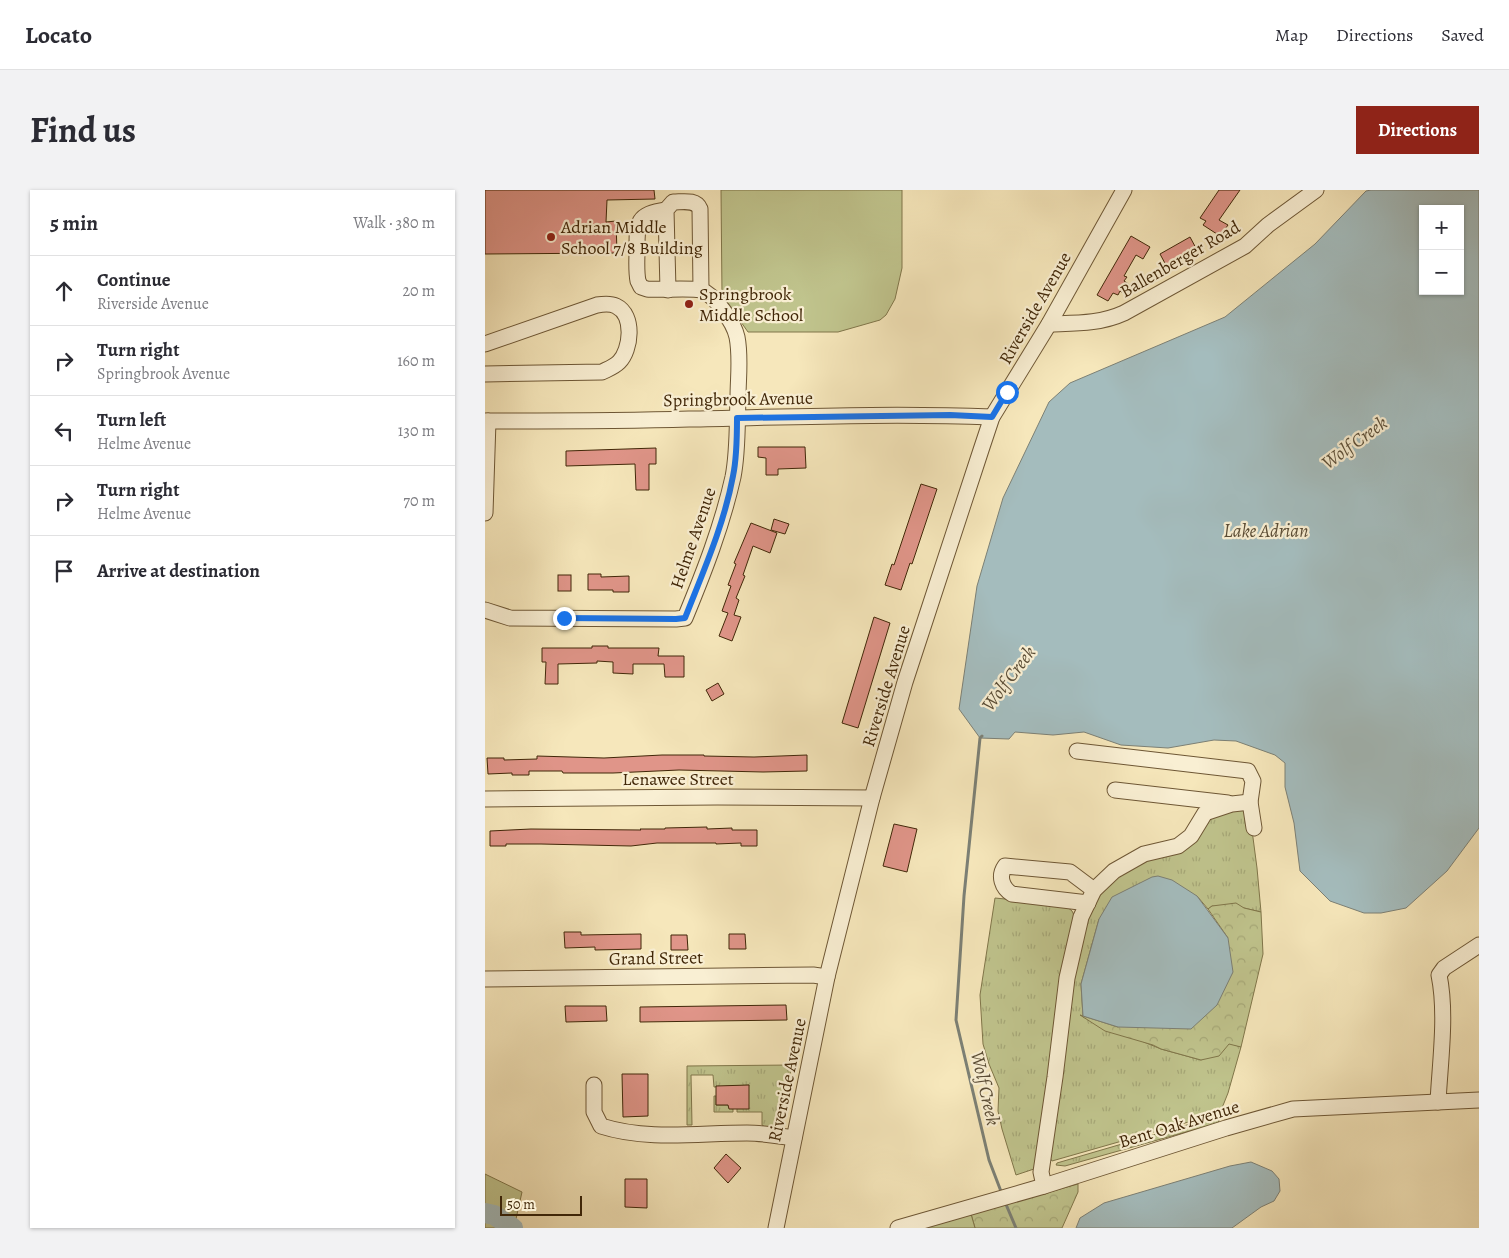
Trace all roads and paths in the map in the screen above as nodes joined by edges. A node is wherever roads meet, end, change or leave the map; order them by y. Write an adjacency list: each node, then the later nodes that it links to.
1 (1125, 190): 7 (street, Riverside Avenue)
2 (1316, 190): 7 (street, Ballenberger Road)
3 (701, 197): 4 (street); 6 (street)
4 (666, 210): 5 (street); 5 (street)
5 (667, 290): 6 (street)
6 (701, 290): 11 (street)
7 (1049, 324): 10 (street, Riverside Avenue)
8 (485, 344): 9 (street)
9 (485, 374)
10 (992, 417): 11 (street, Springbrook Avenue); 17 (street, Riverside Avenue)
11 (737, 418): 12 (street, Springbrook Avenue); 14 (street, Helme Avenue)
12 (486, 421): 13 (street)
13 (485, 513)
14 (485, 610)
15 (1077, 751): 19 (street)
16 (1115, 790): 20 (street)
17 (871, 798): 18 (street, Lenawee Street); 24 (street, Riverside Avenue)
18 (485, 799)
19 (1250, 802): 20 (street); 21 (street)
20 (1232, 804): 22 (street)
21 (1255, 828)
22 (1091, 897): 22 (street); 30 (street)
23 (1479, 945): 28 (street)
24 (827, 978): 25 (street, Grand Street); 29 (street, Riverside Avenue)
25 (485, 979)
26 (594, 1085): 29 (street)
27 (1479, 1100): 28 (street, Bent Oak Avenue)
28 (1438, 1102): 30 (street, Bent Oak Avenue)
29 (793, 1138): 31 (street, Riverside Avenue)
30 (1044, 1186): 32 (street, Bent Oak Avenue)
31 (776, 1228)
32 (898, 1228)

